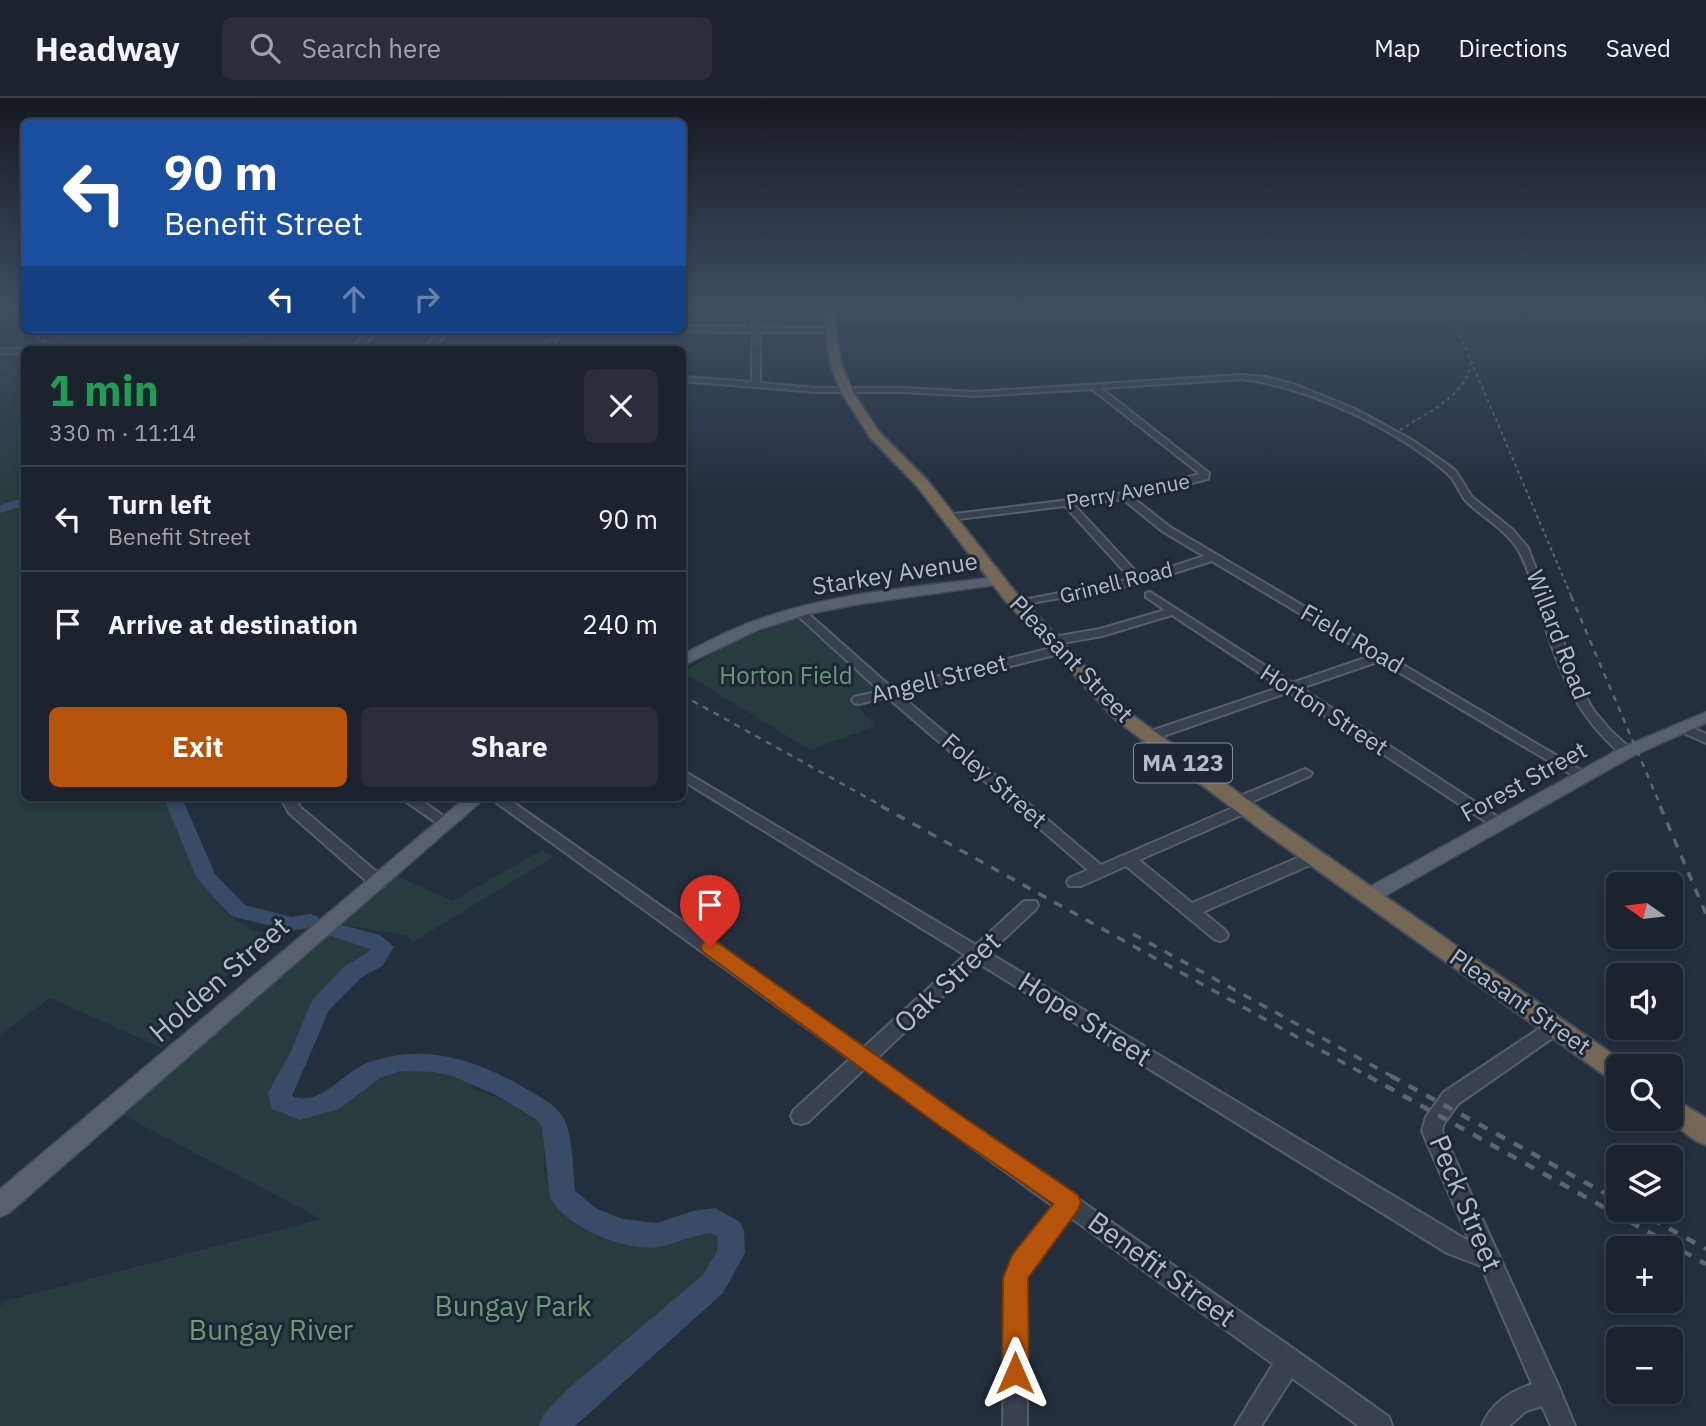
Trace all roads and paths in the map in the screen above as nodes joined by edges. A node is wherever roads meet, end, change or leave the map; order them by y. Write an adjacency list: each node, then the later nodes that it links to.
1 (756, 371): 4 (street)
2 (839, 371): 6 (highway, Pleasant Street / MA 123)
3 (687, 379): 4 (street, Willard Road)
4 (756, 386): 6 (street, Willard Road)
5 (1094, 387): 6 (street, Willard Road); 7 (street, Perry Avenue); 27 (street, Willard Road)
6 (847, 392): 9 (highway, Pleasant Street / MA 123)
7 (1125, 496): 8 (street, Perry Avenue); 10 (street, Field Road)
8 (1067, 503): 9 (street, Perry Avenue); 12 (street)
9 (950, 517): 11 (highway, Pleasant Street / MA 123)
10 (1213, 557): 12 (street, Grinell Road); 18 (street, Field Road)
11 (997, 581): 14 (highway, Pleasant Street / MA 123); 15 (main road, Starkey Avenue)
12 (1139, 581): 14 (street, Grinell Road)
13 (1150, 595): 16 (street, Horton Street)
14 (1018, 604): 17 (highway, Pleasant Street / MA 123)
15 (800, 611): 19 (main road); 21 (street, Foley Street)
16 (1174, 611): 17 (street, Angell Street); 20 (street, Horton Street)
17 (1055, 646): 21 (street, Angell Street); 25 (highway, Pleasant Street / MA 123)
18 (1382, 656): 20 (street); 30 (street, Field Road)
19 (686, 659)
20 (1289, 688): 25 (street); 37 (street, Horton Street)
21 (888, 691): 22 (street, Angell Street); 40 (street, Foley Street)
22 (859, 700)
23 (1706, 717): 24 (main road, Forest Street)
24 (1682, 727): 26 (street); 27 (main road, Forest Street)
25 (1147, 737): 35 (highway, Pleasant Street / MA 123)
26 (1706, 739)
27 (1627, 752): 30 (main road, Forest Street)
28 (1305, 773): 35 (street)
29 (686, 776): 47 (street, Hope Street)
30 (1584, 776): 37 (main road, Forest Street)
31 (290, 801): 41 (street)
32 (413, 801): 36 (street)
33 (472, 801): 36 (main road, Holden Street)
34 (501, 801): 49 (street, Benefit Street)
35 (1242, 805): 38 (highway, Pleasant Street / MA 123); 39 (street)
36 (446, 823): 41 (main road, Holden Street)
37 (1499, 824): 43 (main road, Forest Street)
38 (1314, 856): 43 (highway, Pleasant Street / MA 123); 45 (street)
39 (1129, 860): 40 (street); 45 (street)
40 (1100, 872): 42 (street)
41 (378, 882): 55 (main road, Holden Street)
42 (1075, 882)
43 (1369, 896): 48 (highway, Pleasant Street / MA 123)
44 (1030, 905): 47 (street, Oak Street)
45 (1190, 911): 46 (street)
46 (1220, 935)
47 (979, 953): 49 (street, Oak Street); 56 (street, Hope Street)
48 (1555, 1027): 50 (highway, Pleasant Street / MA 123); 56 (street, Peck Street)
49 (866, 1058): 51 (street, Oak Street); 54 (street, Benefit Street)
50 (1606, 1063)
51 (801, 1116)
52 (1683, 1117): 53 (highway)
53 (1706, 1133)
54 (1069, 1202): 57 (street, Benefit Street); 59 (street)
55 (0, 1205)
56 (1489, 1259): 58 (street, Peck Street)
57 (1290, 1360): 60 (street); 61 (street, Benefit Street)
58 (1550, 1392): 62 (street); 63 (street, Peck Street)
59 (1015, 1426)
60 (1247, 1426)
61 (1380, 1426)
62 (1494, 1426)
63 (1563, 1426)

